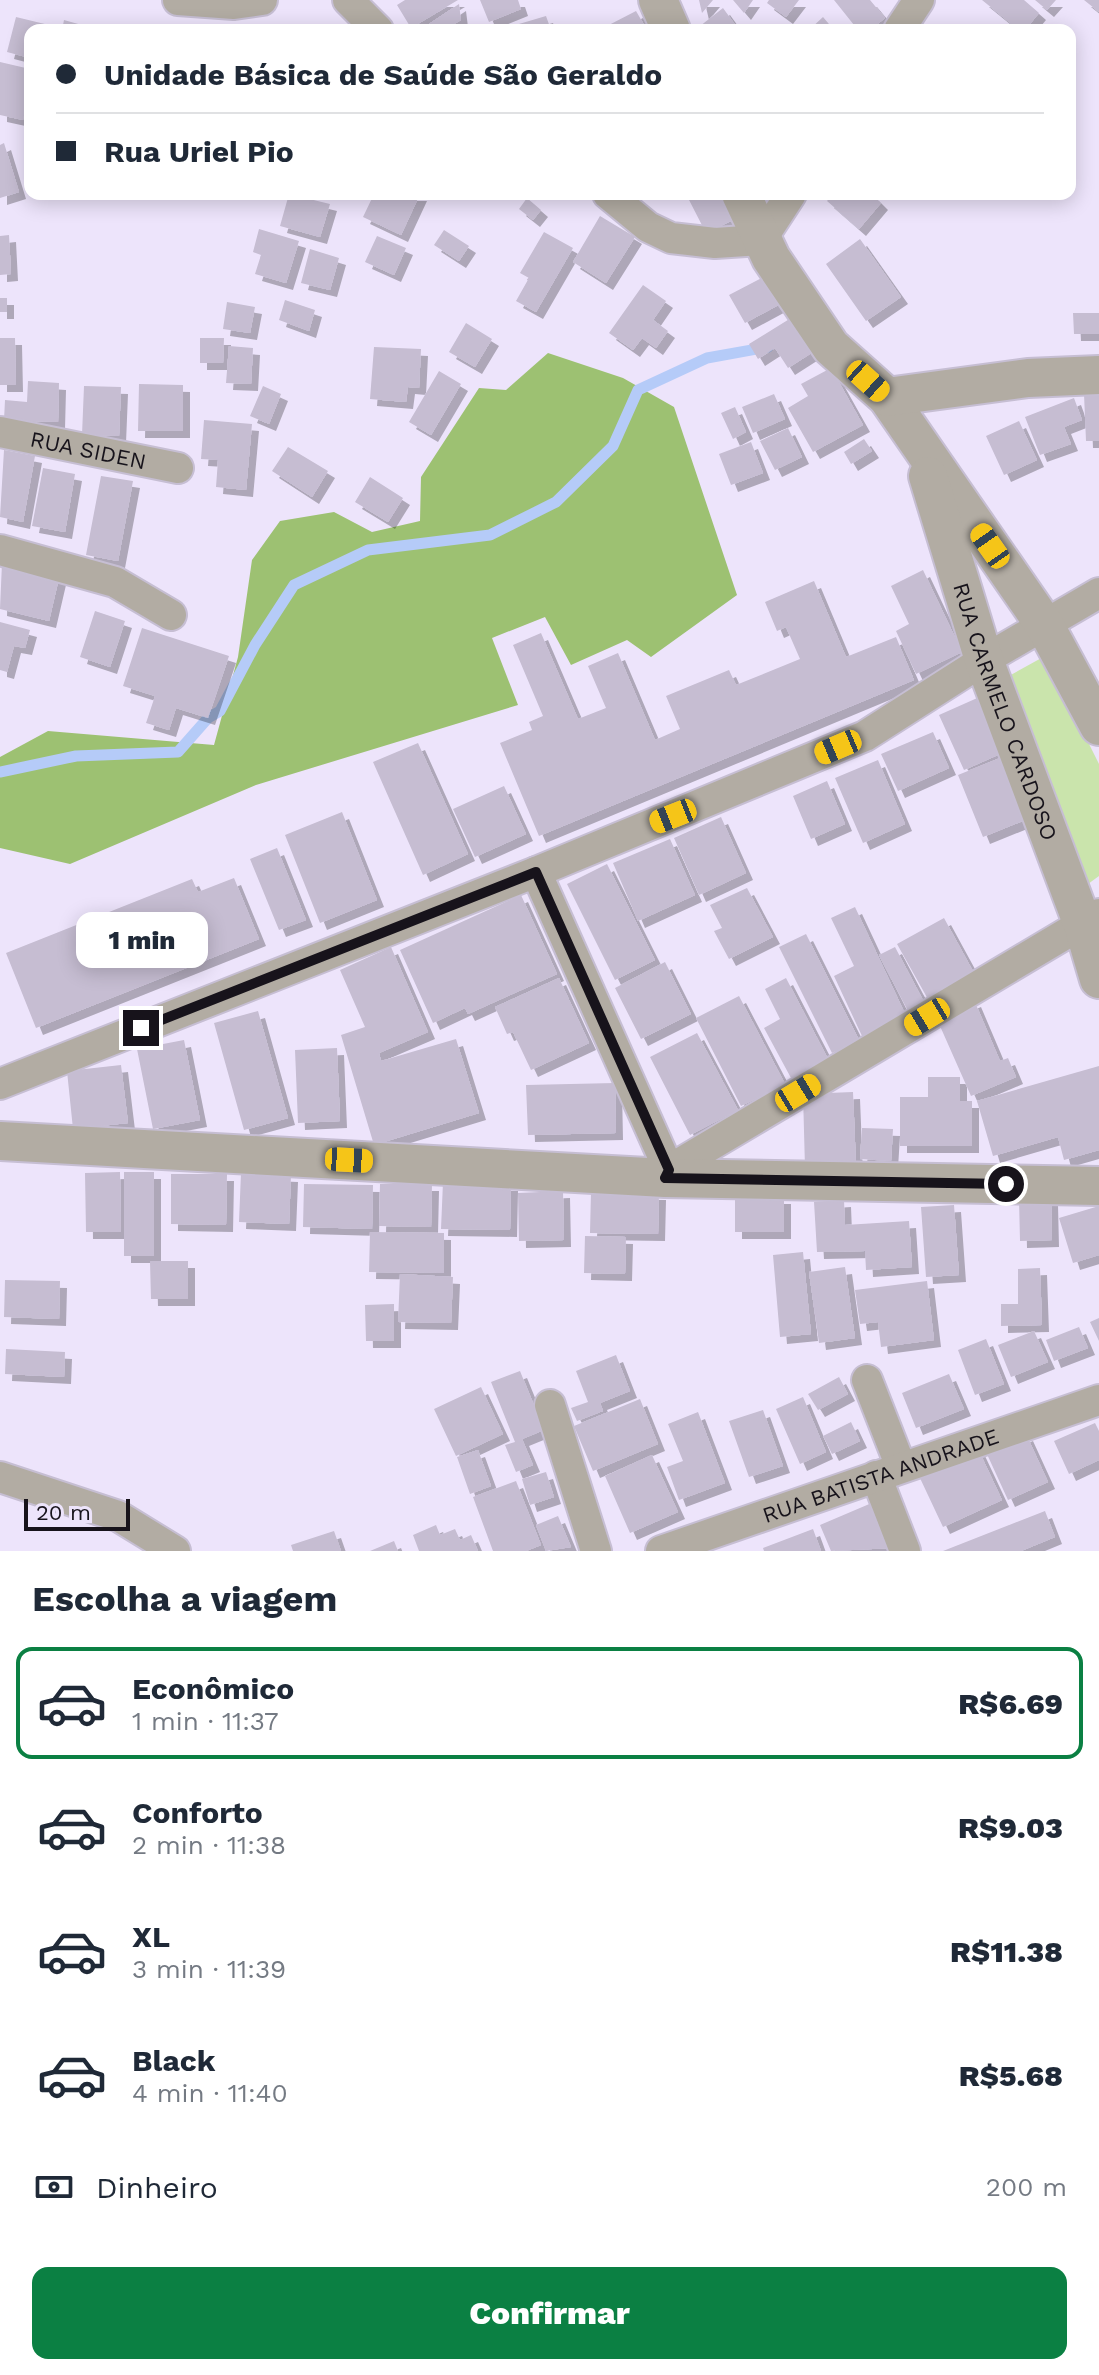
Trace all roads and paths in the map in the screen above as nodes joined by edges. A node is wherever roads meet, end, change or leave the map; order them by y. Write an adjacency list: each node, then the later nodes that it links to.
1 (178, 0): 2 (street)
2 (262, 0)
3 (348, 0): 6 (street)
4 (658, 0): 7 (street)
5 (919, 0): 8 (street)
6 (372, 24)
7 (668, 24)
8 (903, 24)
9 (615, 200): 12 (street)
10 (744, 200): 12 (street)
11 (787, 200): 12 (street)
12 (761, 240): 14 (street)
13 (1099, 375): 14 (street)
14 (887, 397): 16 (street)
15 (0, 432): 17 (street, RUA SIDEN)
16 (918, 443): 21 (street, RUA CARMELO CARDOSO); 22 (street, RUA CARMELO CARDOSO)
17 (178, 468)
18 (0, 550): 20 (street)
19 (1099, 593): 21 (street)
20 (171, 615)
21 (1044, 624): 22 (street); 23 (street, RUA CARMELO CARDOSO)
22 (984, 660): 24 (street); 25 (street, RUA CARMELO CARDOSO)
23 (1099, 726)
24 (536, 872): 27 (street); 29 (street)
25 (1091, 920): 26 (street, RUA CARMELO CARDOSO); 29 (street)
26 (1099, 979)
27 (0, 1084)
28 (0, 1141): 29 (street)
29 (667, 1174): 30 (street)
30 (1099, 1186)
31 (867, 1380): 34 (street)
32 (1099, 1400): 34 (street, RUA BATISTA ANDRADE)
33 (550, 1405): 37 (street)
34 (888, 1471): 38 (street, RUA BATISTA ANDRADE); 39 (street)
35 (0, 1477): 36 (street)
36 (175, 1551)
37 (596, 1551)
38 (661, 1551)
39 (905, 1551)

